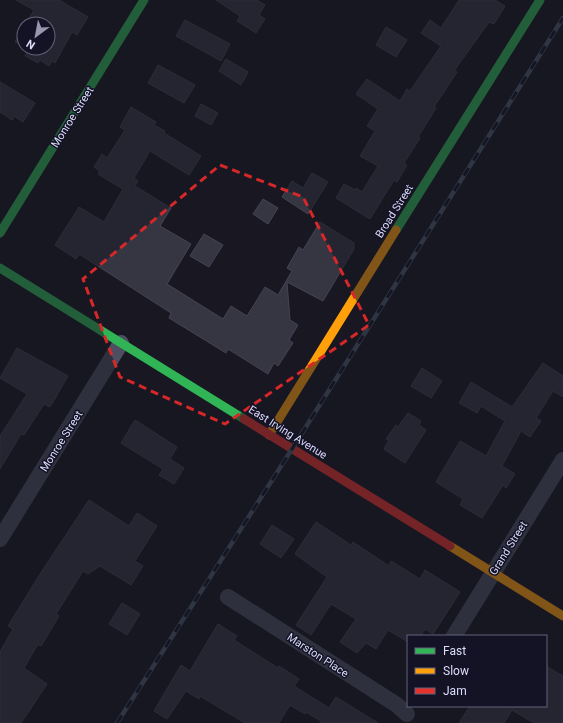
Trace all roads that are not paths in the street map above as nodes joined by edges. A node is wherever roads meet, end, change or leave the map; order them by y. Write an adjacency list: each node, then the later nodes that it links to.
1 (144, 0): 3 (street, Monroe Street)
2 (540, 0): 6 (street, Broad Street)
3 (0, 233)
4 (0, 268): 5 (street, East Irving Avenue)
5 (121, 343): 6 (street, East Irving Avenue); 8 (street, Monroe Street)
6 (269, 435): 9 (street, East Irving Avenue)
7 (563, 460): 9 (street, Grand Street)
8 (0, 539)
9 (492, 573): 11 (street, East Irving Avenue); 12 (street, Grand Street)
10 (228, 597): 13 (street, Marston Place)
11 (563, 616)
12 (455, 635)
13 (407, 714)

